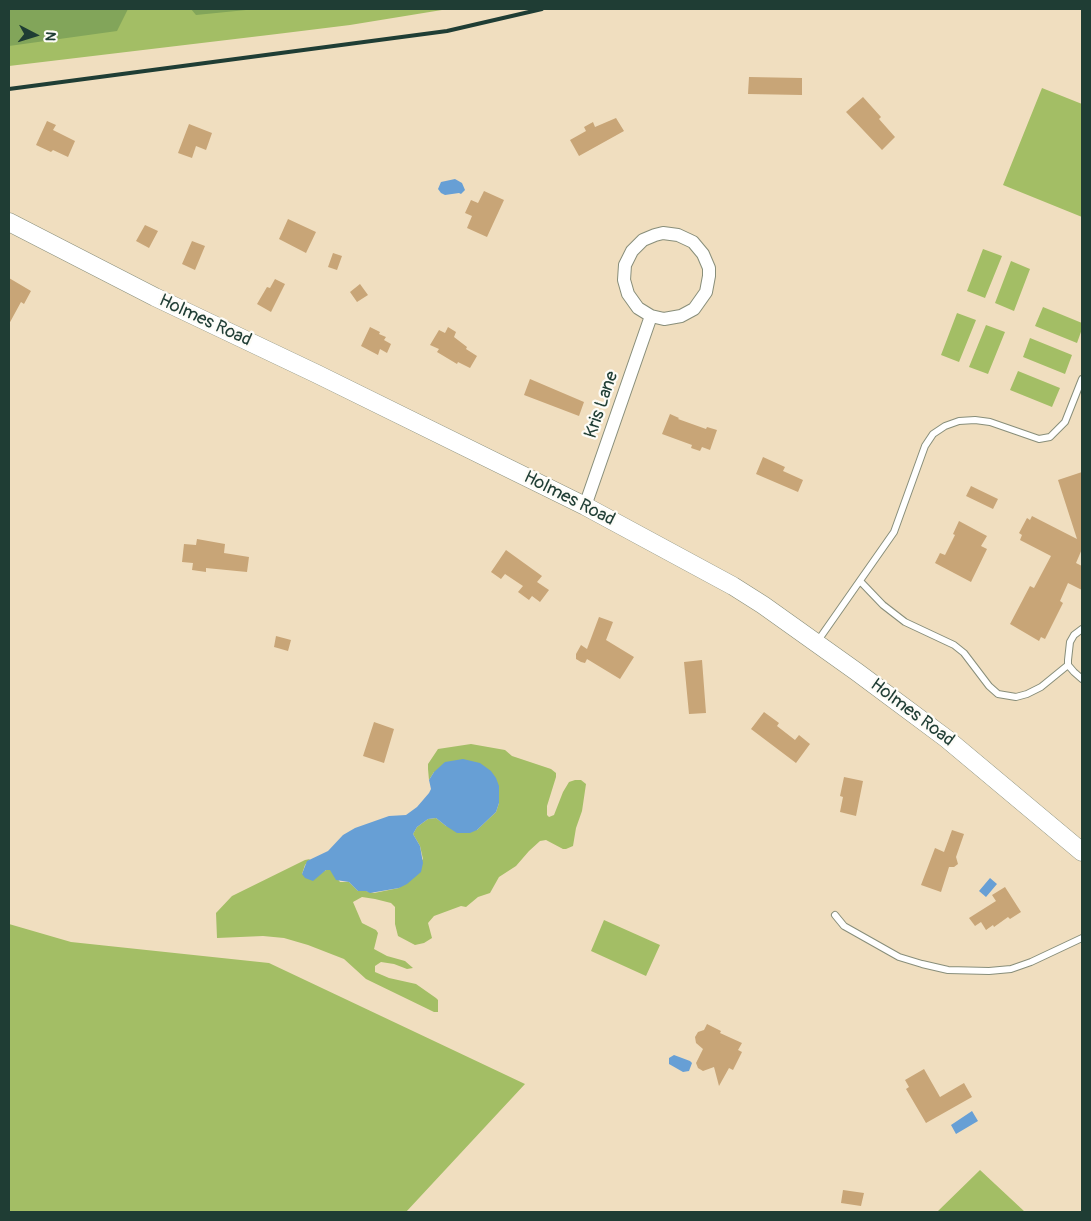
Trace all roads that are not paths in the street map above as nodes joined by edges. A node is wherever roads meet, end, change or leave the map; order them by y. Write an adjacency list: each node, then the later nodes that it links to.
1 (9, 222): 4 (street, Holmes Road)
2 (651, 316): 2 (street); 4 (street, Kris Lane)
3 (1082, 380): 5 (lane)
4 (585, 506): 7 (street, Holmes Road)
5 (860, 581): 7 (lane); 8 (lane)
6 (1082, 629): 8 (lane)
7 (817, 643): 10 (street, Holmes Road)
8 (1068, 665): 9 (lane)
9 (1082, 679)
10 (1082, 852)
11 (835, 915): 12 (lane)
12 (1082, 938)

